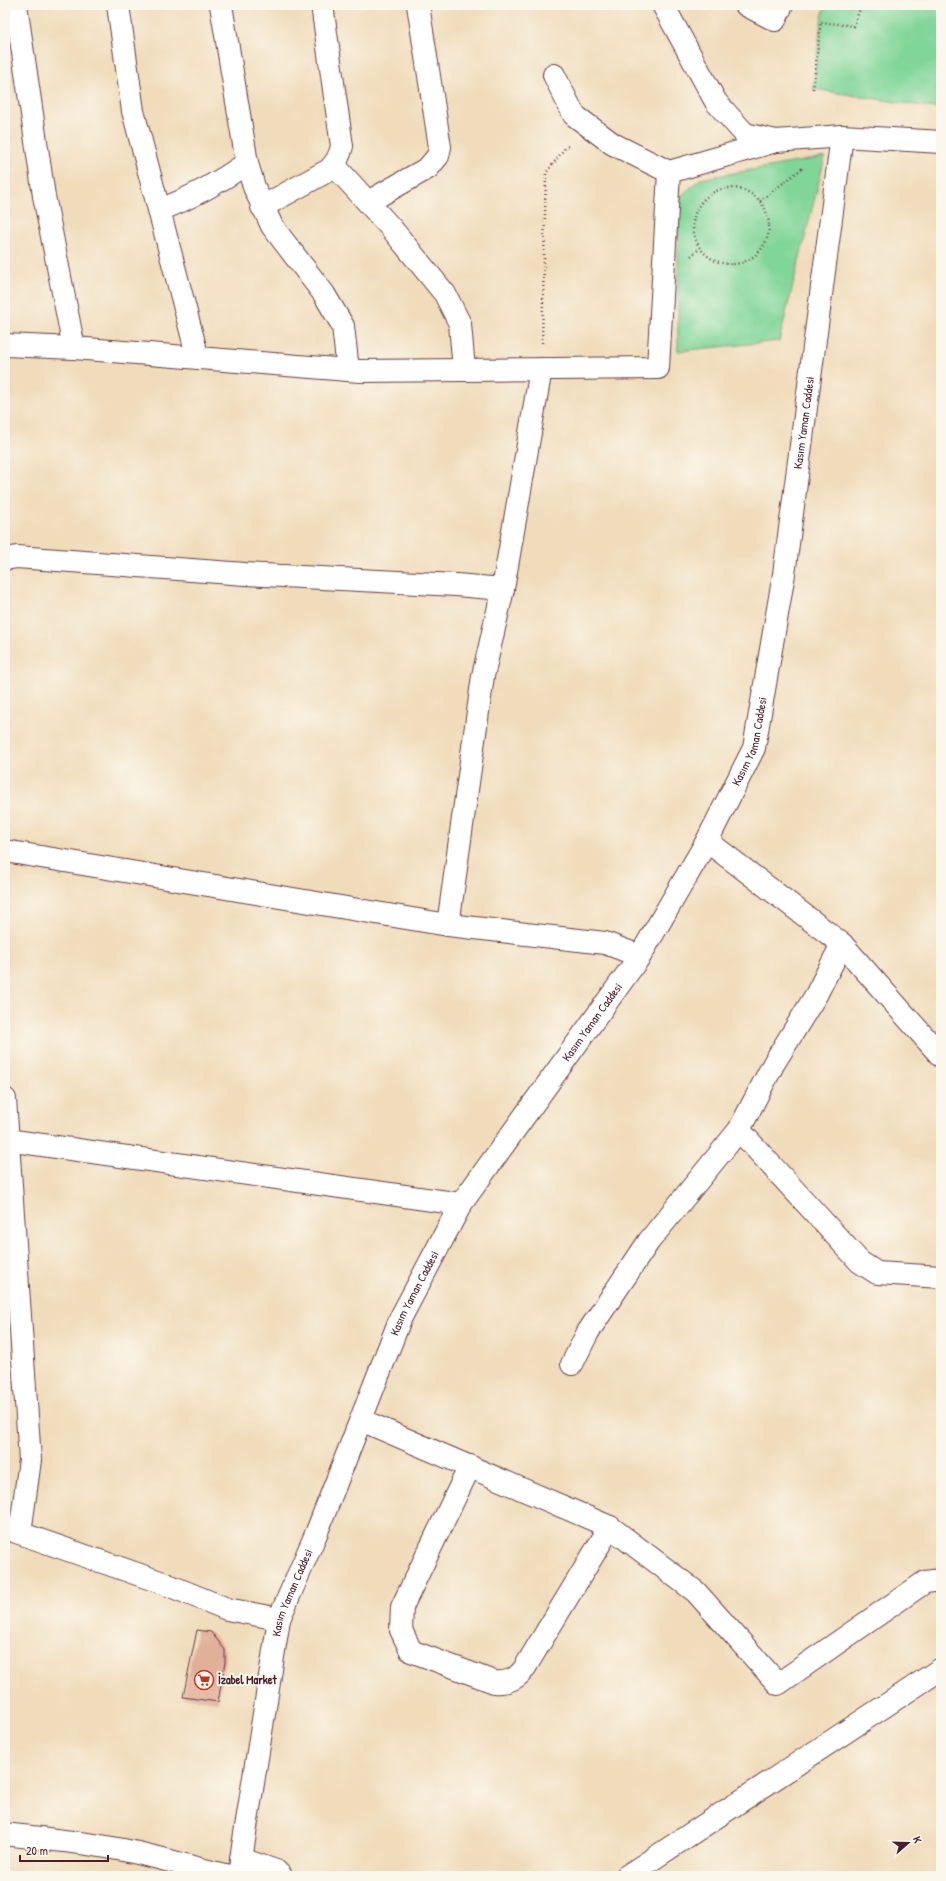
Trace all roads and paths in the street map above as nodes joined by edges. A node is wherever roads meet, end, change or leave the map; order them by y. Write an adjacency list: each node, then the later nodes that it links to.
1 (16, 5): 25 (street)
2 (118, 5): 23 (street)
3 (221, 5): 16 (street)
4 (322, 5): 18 (street)
5 (418, 5): 21 (street)
6 (663, 5): 14 (street)
7 (746, 5): 8 (street)
8 (782, 5)
9 (861, 5): 11 (path)
10 (554, 76): 12 (street)
11 (813, 90)
12 (597, 132): 19 (street); 27 (path)
13 (842, 136): 14 (street); 15 (street); 32 (street, Kasım Yaman Caddesi)
14 (776, 142): 19 (street)
15 (941, 142)
16 (247, 162): 22 (street); 23 (street)
17 (807, 164): 20 (path)
18 (334, 165): 21 (street); 22 (street)
19 (669, 172): 27 (street)
20 (760, 201): 20 (path)
21 (368, 202): 29 (street)
22 (262, 207): 28 (street)
23 (160, 210): 26 (street)
24 (5, 345): 25 (street)
25 (74, 348): 26 (street)
26 (198, 358): 28 (street)
27 (541, 369): 29 (street); 31 (street)
28 (348, 370): 29 (street)
29 (464, 370)
30 (5, 559): 31 (street)
31 (503, 589): 34 (street)
32 (707, 841): 35 (street); 36 (street, Kasım Yaman Caddesi)
33 (5, 851): 34 (street)
34 (448, 925): 36 (street)
35 (842, 944): 37 (street); 39 (street)
36 (640, 956): 41 (street, Kasım Yaman Caddesi)
37 (941, 1056)
38 (5, 1099): 40 (street)
39 (739, 1130): 42 (street); 43 (street)
40 (7, 1140): 41 (street); 47 (street)
41 (461, 1204): 44 (street, Kasım Yaman Caddesi)
42 (941, 1277)
43 (572, 1364)
44 (361, 1420): 45 (street); 49 (street, Kasım Yaman Caddesi)
45 (470, 1466): 46 (street); 46 (street)
46 (610, 1527): 48 (street)
47 (13, 1530): 49 (street)
48 (941, 1580)
49 (279, 1619): 52 (street, Kasım Yaman Caddesi)
50 (941, 1669): 54 (street)
51 (5, 1834): 52 (street)
52 (237, 1870): 53 (street)
53 (281, 1876)
54 (626, 1876)

